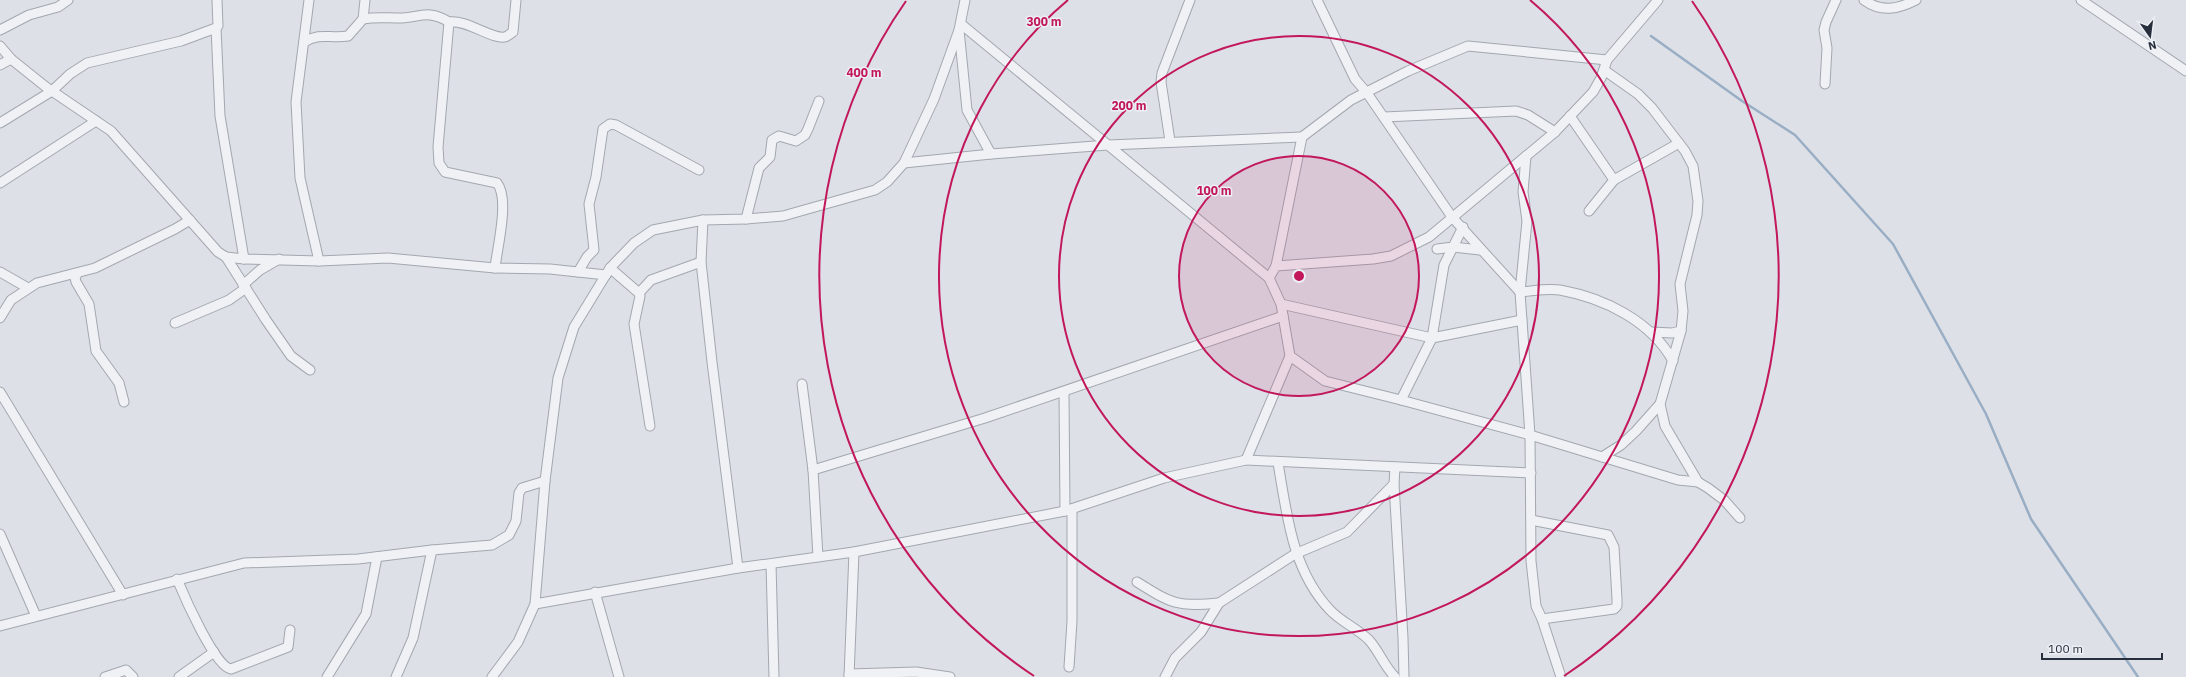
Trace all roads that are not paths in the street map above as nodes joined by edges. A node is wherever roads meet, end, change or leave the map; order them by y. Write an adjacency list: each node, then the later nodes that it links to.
1 (68, 0): 18 (street)
2 (217, 0): 17 (street)
3 (309, 0): 19 (street)
4 (365, 0): 14 (street)
5 (516, 0): 15 (street)
6 (965, 0): 16 (street)
7 (1190, 0): 36 (street)
8 (1317, 0): 28 (street)
9 (1658, 0): 22 (street)
10 (1836, 0): 26 (street)
11 (1864, 0): 12 (street)
12 (1916, 0)
13 (2081, 0): 25 (street)
14 (363, 19): 15 (street); 19 (street)
15 (448, 22): 62 (street)
16 (960, 27): 38 (street); 39 (street); 41 (street)
17 (216, 28): 27 (street); 56 (street)
18 (0, 30)
19 (304, 42): 58 (street)
20 (0, 46): 21 (street)
21 (11, 59): 23 (street); 27 (street)
22 (1607, 60): 24 (street); 28 (street)
23 (0, 65)
24 (1604, 70): 30 (street); 37 (street)
25 (2186, 71)
26 (1826, 84)
27 (52, 91): 32 (street); 33 (street)
28 (1367, 93): 31 (street); 35 (street)
29 (819, 101): 47 (street)
30 (1570, 116): 34 (street); 43 (street)
31 (1384, 117): 34 (street); 46 (street)
32 (96, 121): 44 (street); 48 (street)
33 (0, 123)
34 (1555, 132): 40 (street)
35 (1302, 137): 36 (street); 61 (street)
36 (1170, 141): 38 (street)
37 (1679, 143): 43 (street); 77 (street)
38 (1108, 145): 39 (street); 67 (street)
39 (992, 154): 41 (street)
40 (1526, 156): 46 (street); 70 (street)
41 (904, 163): 47 (street)
42 (699, 170): 64 (street)
43 (1614, 180): 45 (street)
44 (0, 183)
45 (1589, 211)
46 (1452, 217): 50 (street); 51 (street)
47 (746, 219): 49 (street)
48 (190, 220): 55 (street); 66 (street)
49 (703, 220): 59 (street); 65 (street)
50 (1463, 227): 52 (street); 54 (street)
51 (1428, 237): 53 (street); 61 (street)
52 (1454, 247): 53 (street); 54 (street); 60 (street)
53 (1437, 249): 60 (street)
54 (1480, 250): 70 (street)
55 (226, 256): 56 (street); 68 (street)
56 (244, 259): 57 (street)
57 (280, 259): 58 (street); 68 (street)
58 (319, 261): 62 (street)
59 (701, 262): 71 (street); 110 (street)
60 (1444, 265): 79 (street)
61 (1276, 266): 67 (street)
62 (494, 268): 64 (street)
63 (0, 272): 69 (street)
64 (578, 272): 65 (street)
65 (608, 272): 71 (street); 97 (street)
66 (77, 274): 69 (street); 87 (street)
67 (1269, 278): 72 (street)
68 (244, 286): 76 (street); 82 (street)
69 (28, 288): 74 (street)
70 (1520, 292): 75 (street); 78 (street)
71 (639, 293): 89 (street)
72 (1280, 304): 73 (street); 79 (street)
73 (1283, 316): 80 (street); 85 (street)
74 (0, 318)
75 (1522, 320): 79 (street); 90 (street)
76 (175, 323)
77 (1681, 331): 78 (street); 81 (street)
78 (1651, 332): 81 (street)
79 (1432, 338): 86 (street)
80 (1290, 356): 86 (street); 92 (street)
81 (1673, 361): 88 (street)
82 (310, 370)
83 (802, 384): 95 (street)
84 (0, 392): 114 (street)
85 (1064, 392): 95 (street); 100 (street)
86 (1401, 400): 90 (street)
87 (124, 402)
88 (1660, 404): 91 (street); 98 (street)
89 (650, 426)
90 (1530, 435): 91 (street); 96 (street)
91 (1602, 457): 98 (street)
92 (1246, 460): 93 (street); 100 (street)
93 (1278, 463): 94 (street); 106 (street)
94 (1395, 467): 96 (street); 99 (street)
95 (814, 470): 108 (street)
96 (1530, 473): 102 (street)
97 (545, 481): 104 (street); 116 (street)
98 (1698, 482): 101 (street)
99 (1394, 484): 106 (street); 136 (street)
100 (1069, 510): 105 (street); 122 (street)
101 (1740, 518)
102 (1531, 520): 118 (street); 118 (street)
103 (0, 534): 117 (street)
104 (432, 550): 107 (street); 129 (street)
105 (854, 552): 108 (street); 124 (street)
106 (1295, 554): 115 (street); 135 (street)
107 (377, 557): 111 (street); 128 (street)
108 (818, 557): 109 (street)
109 (771, 564): 110 (street); 132 (street)
110 (738, 568): 113 (street)
111 (177, 579): 114 (street); 121 (street)
112 (1137, 582): 115 (street)
113 (595, 592): 116 (street); 131 (street)
114 (123, 595): 117 (street)
115 (1219, 603): 134 (street)
116 (535, 604): 130 (street)
117 (36, 616): 119 (street)
118 (1542, 619): 137 (street)
119 (0, 626)
120 (290, 630): 121 (street)
121 (214, 652): 127 (street)
122 (1069, 667)
123 (916, 675): 124 (street); 133 (street)
124 (849, 676)
125 (105, 677): 126 (street)
126 (133, 677)
127 (179, 677)
128 (327, 677)
129 (396, 677)
130 (492, 677)
131 (619, 677)
132 (774, 677)
133 (950, 677)
134 (1165, 677)
135 (1395, 677)
136 (1404, 677)
137 (1561, 677)

